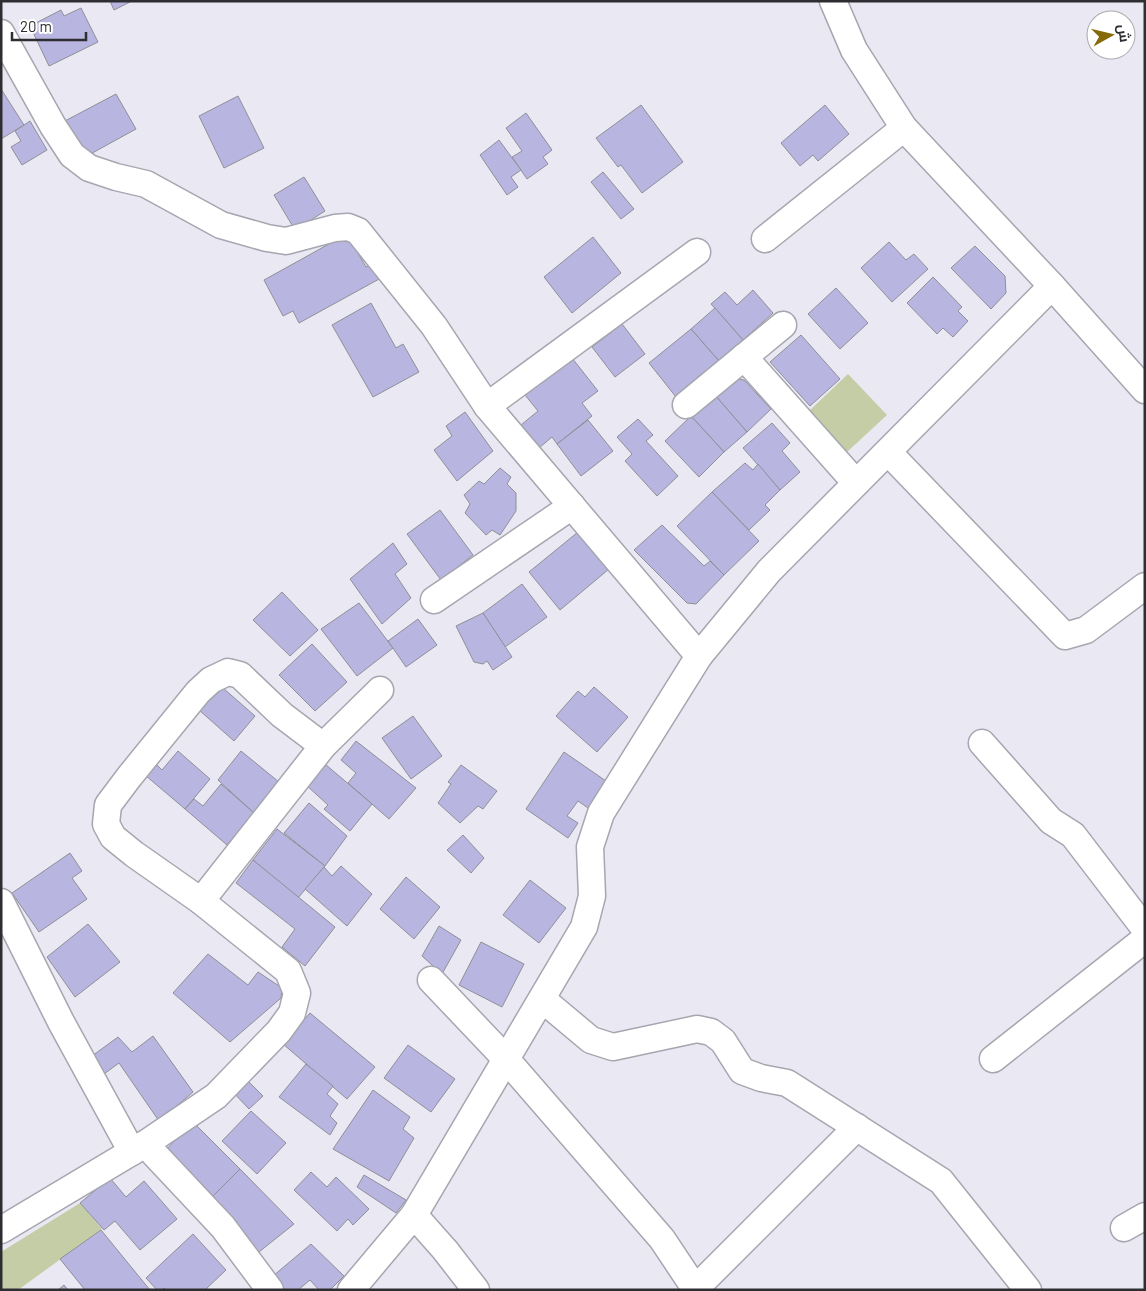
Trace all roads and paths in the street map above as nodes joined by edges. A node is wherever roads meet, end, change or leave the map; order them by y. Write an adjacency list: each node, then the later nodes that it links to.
1 (834, 1): 3 (street)
2 (1, 33): 10 (street)
3 (904, 128): 4 (street); 6 (street)
4 (765, 239)
5 (697, 252): 10 (street)
6 (1052, 286): 9 (street); 12 (street)
7 (783, 325): 8 (street)
8 (744, 357): 11 (street); 13 (street)
9 (1145, 390)
10 (487, 406): 14 (street)
11 (686, 406)
12 (888, 452): 13 (street); 15 (street)
13 (856, 484): 17 (street)
14 (572, 506): 16 (street); 17 (street)
15 (1145, 586)
16 (434, 600)
17 (698, 656): 26 (street)
18 (380, 690): 20 (street)
19 (982, 743): 23 (street)
20 (322, 746): 21 (street); 21 (street)
21 (201, 901): 30 (street)
22 (1, 902): 30 (street)
23 (1145, 930)
24 (1145, 939): 28 (street)
25 (431, 980): 27 (street)
26 (542, 999): 27 (street); 29 (street)
27 (506, 1058): 31 (street); 33 (street)
28 (993, 1059)
29 (857, 1127): 33 (street); 37 (street)
30 (138, 1148): 32 (street); 34 (street)
31 (414, 1215): 35 (street); 36 (street)
32 (1, 1230)
33 (696, 1289)
34 (270, 1290)
35 (351, 1290)
36 (476, 1290)
37 (1028, 1290)

